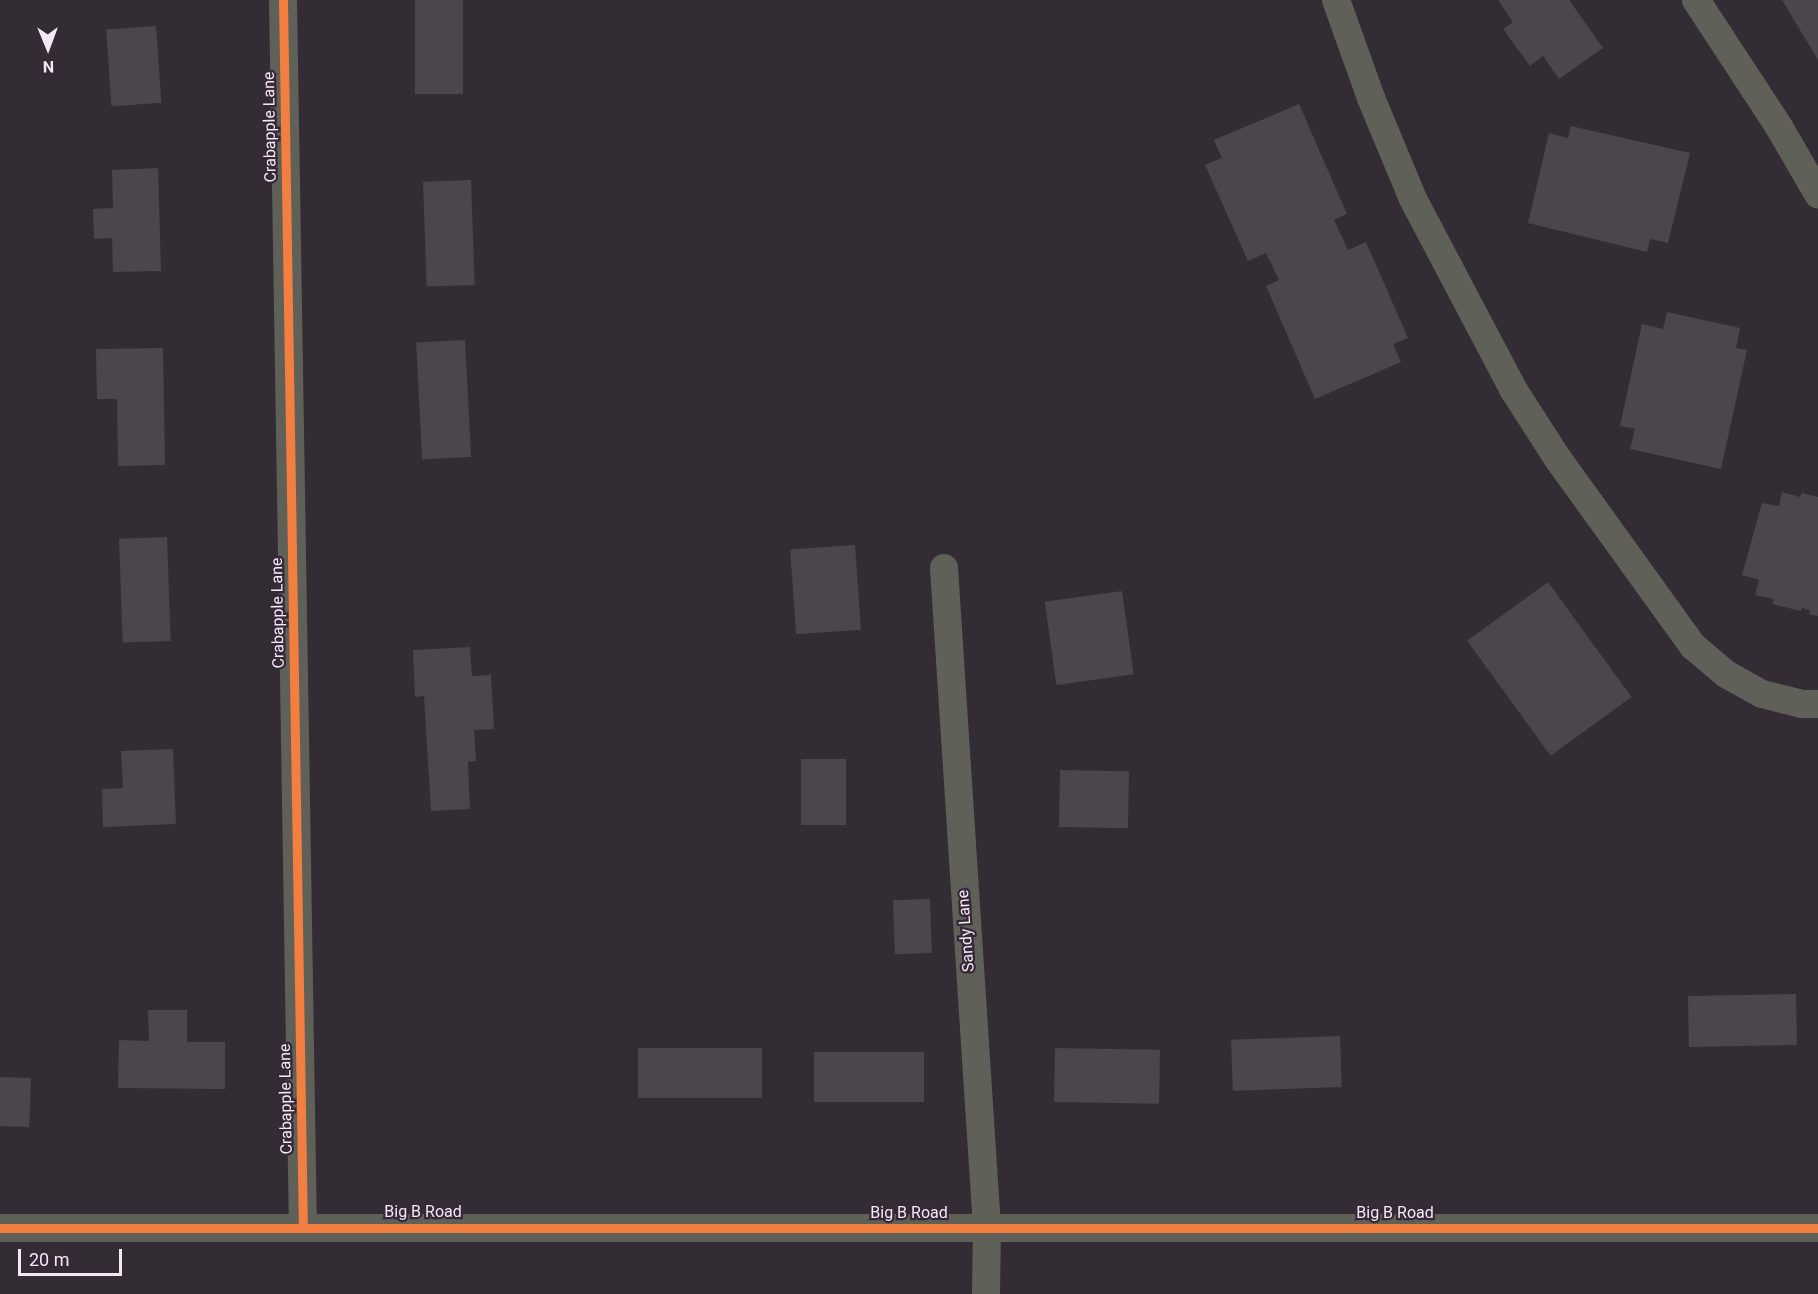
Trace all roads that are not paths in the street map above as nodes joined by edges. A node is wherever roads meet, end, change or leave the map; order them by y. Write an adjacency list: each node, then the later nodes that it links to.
1 (283, 0): 7 (street, Crabapple Lane)
2 (1336, 0): 6 (street)
3 (1696, 0): 4 (street)
4 (1818, 194)
5 (944, 568): 9 (street, Sandy Lane)
6 (1818, 704)
7 (303, 1226): 8 (street, Big B Road); 9 (street, Big B Road)
8 (0, 1228)
9 (987, 1228): 10 (street, Big B Road); 11 (street, Sandy Lane)
10 (1818, 1228)
11 (986, 1294)

